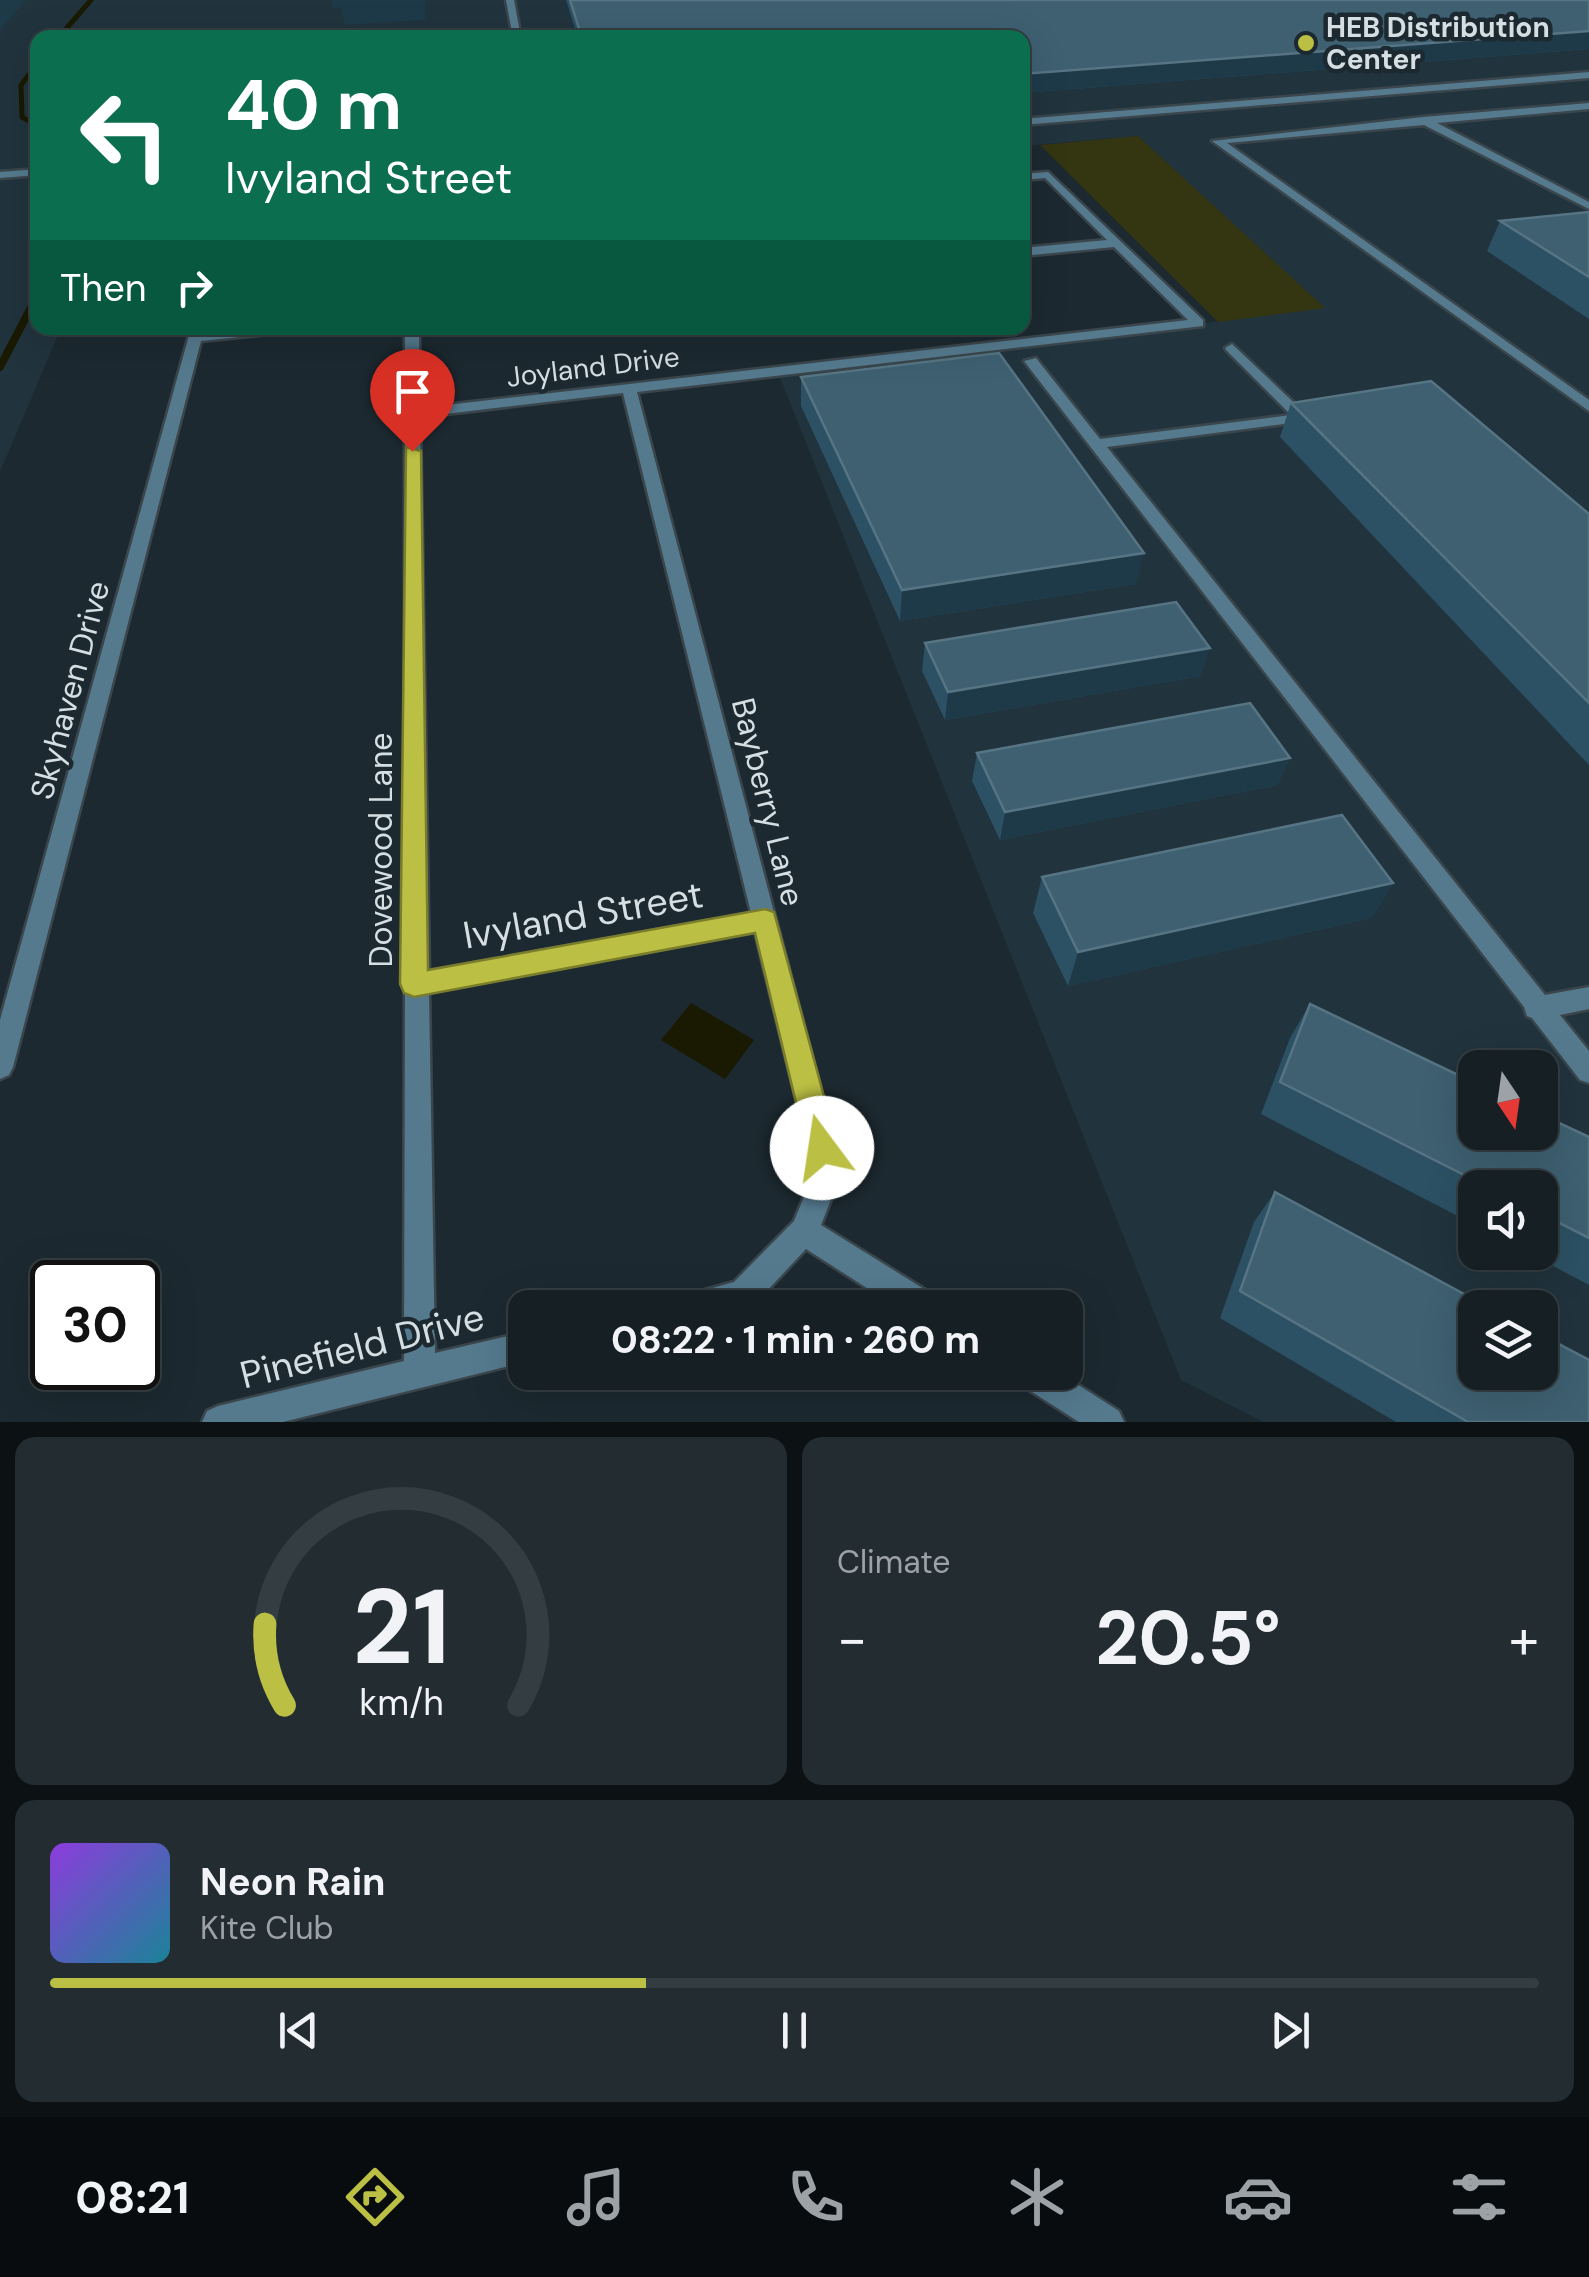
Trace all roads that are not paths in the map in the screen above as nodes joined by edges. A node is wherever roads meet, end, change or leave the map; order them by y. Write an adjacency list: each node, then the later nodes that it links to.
1 (286, 0): 3 (street)
2 (510, 0): 4 (street)
3 (308, 4)
4 (516, 30)
5 (1589, 75): 8 (street)
6 (1589, 106): 7 (street)
7 (1423, 120): 12 (street); 20 (street)
8 (1030, 121)
9 (30, 173): 10 (street)
10 (0, 175)
11 (1030, 176): 13 (street)
12 (1589, 206)
13 (1115, 243): 14 (street); 19 (street, Joyland Drive)
14 (1030, 251)
15 (196, 335): 27 (street, Skyhaven Drive)
16 (412, 335): 21 (street, Dovewood Lane)
17 (1232, 348): 22 (street)
18 (1031, 361): 22 (street)
19 (629, 388): 21 (street, Joyland Drive); 23 (street, Bayberry Lane)
20 (1589, 407)
21 (412, 413): 24 (street, Dovewood Lane)
22 (1095, 444): 26 (street)
23 (765, 920): 24 (street, Ivyland Street); 29 (street, Bayberry Lane)
24 (414, 984): 33 (street, Dovewood Lane)
25 (1589, 998): 26 (street)
26 (1536, 1008): 28 (street)
27 (0, 1068)
28 (1589, 1071)
29 (804, 1231): 30 (street); 31 (street)
30 (747, 1290)
31 (897, 1290)
32 (508, 1352): 33 (street, Pinefield Drive)
33 (420, 1373): 35 (street, Pinefield Drive)
34 (1058, 1390): 36 (street)
35 (218, 1422)
36 (1108, 1422)

